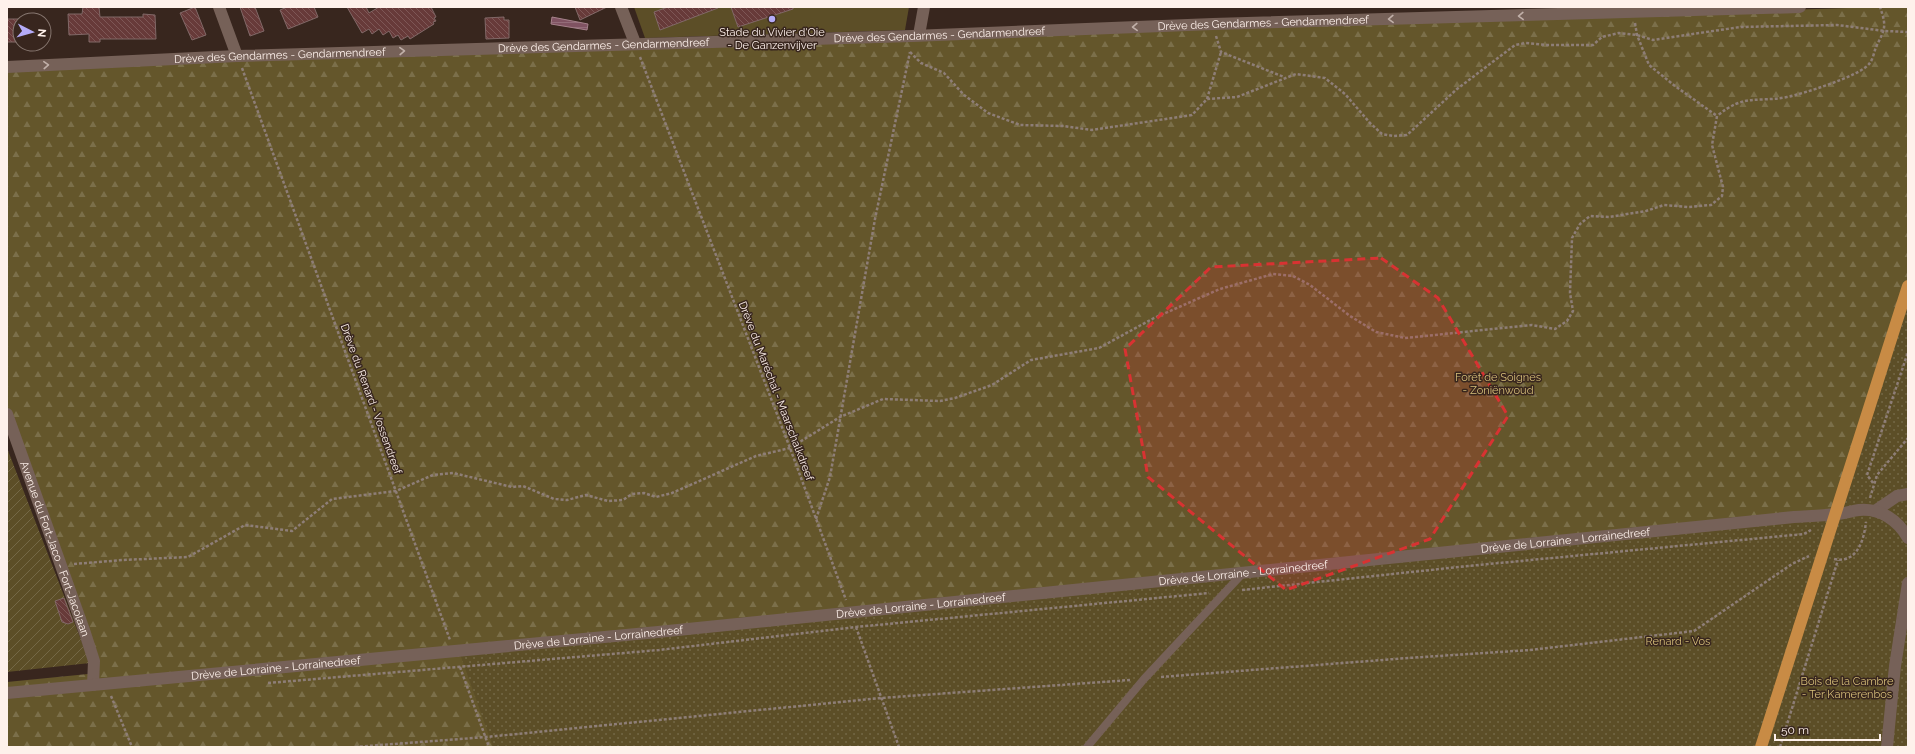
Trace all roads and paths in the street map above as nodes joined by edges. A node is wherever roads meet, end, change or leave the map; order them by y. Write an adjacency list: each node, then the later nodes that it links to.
1 (219, 7): 15 (street)
2 (621, 7): 12 (street)
3 (924, 7): 10 (street)
4 (1800, 7): 6 (street, Drève des Gendarmes - Gendarmendreef, one-way to 6)
5 (1880, 7): 8 (path)
6 (1212, 24): 10 (street, Drève des Gendarmes - Gendarmendreef, one-way to 10); 14 (path)
7 (1635, 28): 11 (path)
8 (1885, 31): 9 (path); 11 (path); 19 (path)
9 (1908, 32)
10 (916, 35): 12 (street, Drève des Gendarmes - Gendarmendreef); 13 (path)
11 (1637, 35): 17 (path); 19 (path)
12 (635, 43): 15 (street, Drève des Gendarmes - Gendarmendreef, one-way to 12); 25 (path, Drève du Maréchal - Maarschalkdreef)
13 (910, 52): 18 (path); 23 (path)
14 (1221, 52): 17 (path); 18 (path)
15 (237, 56): 16 (street, Drève des Gendarmes - Gendarmendreef, one-way to 15); 27 (path, Drève du Renard - Vossendreef)
16 (7, 67)
17 (1285, 77): 18 (path)
18 (1207, 99)
19 (1717, 116): 23 (path)
20 (1908, 286): 30 (main road)
21 (1908, 352): 26 (path)
22 (7, 414): 35 (street, Avenue du Fort-Jaco - Fort-Jacolaan)
23 (840, 417): 25 (path); 31 (path)
24 (1908, 438): 26 (path)
25 (790, 448): 27 (path); 31 (path, Drève du Maréchal - Maarschalkdreef)
26 (1874, 483): 29 (path)
27 (396, 491): 35 (path); 42 (path, Drève du Renard - Vossendreef)
28 (1908, 494): 29 (street)
29 (1871, 510): 30 (street, Drève de Lorraine - Lorrainedreef); 33 (street); 60 (path)
30 (1835, 514): 36 (street, Drève de Lorraine - Lorrainedreef); 59 (main road)
31 (816, 520): 40 (path, Drève du Maréchal - Maarschalkdreef)
32 (1816, 527): 38 (path)
33 (1908, 538)
34 (1792, 564): 44 (path)
35 (62, 565): 47 (street, Avenue du Fort-Jaco - Fort-Jacolaan)
36 (1243, 573): 38 (lane); 40 (street, Drève de Lorraine - Lorrainedreef)
37 (1908, 583): 39 (street)
38 (1226, 591): 41 (path); 44 (lane)
39 (1906, 598): 61 (street)
40 (850, 612): 41 (path, Drève du Maréchal - Maarschalkdreef); 42 (street, Drève de Lorraine - Lorrainedreef)
41 (856, 627): 43 (path); 52 (path, Drève du Maréchal - Maarschalkdreef)
42 (454, 650): 43 (path, Drève du Renard - Vossendreef); 45 (street, Drève de Lorraine - Lorrainedreef)
43 (460, 667): 46 (path); 53 (path, Drève du Renard - Vossendreef)
44 (1144, 679): 52 (path); 58 (lane)
45 (108, 684): 47 (street, Drève de Lorraine - Lorrainedreef); 50 (path)
46 (262, 684)
47 (93, 685): 48 (street, Drève de Lorraine - Lorrainedreef)
48 (7, 693)
49 (119, 695): 50 (path)
50 (111, 696): 51 (path); 54 (path)
51 (103, 697)
52 (881, 698): 53 (path); 57 (path, Drève du Maréchal - Maarschalkdreef)
53 (486, 737): 55 (path); 56 (path, Drève du Renard - Vossendreef)
54 (132, 747)
55 (356, 747)
56 (489, 747)
57 (899, 747)
58 (1087, 747)
59 (1761, 747)
60 (1780, 747)
61 (1887, 747)

